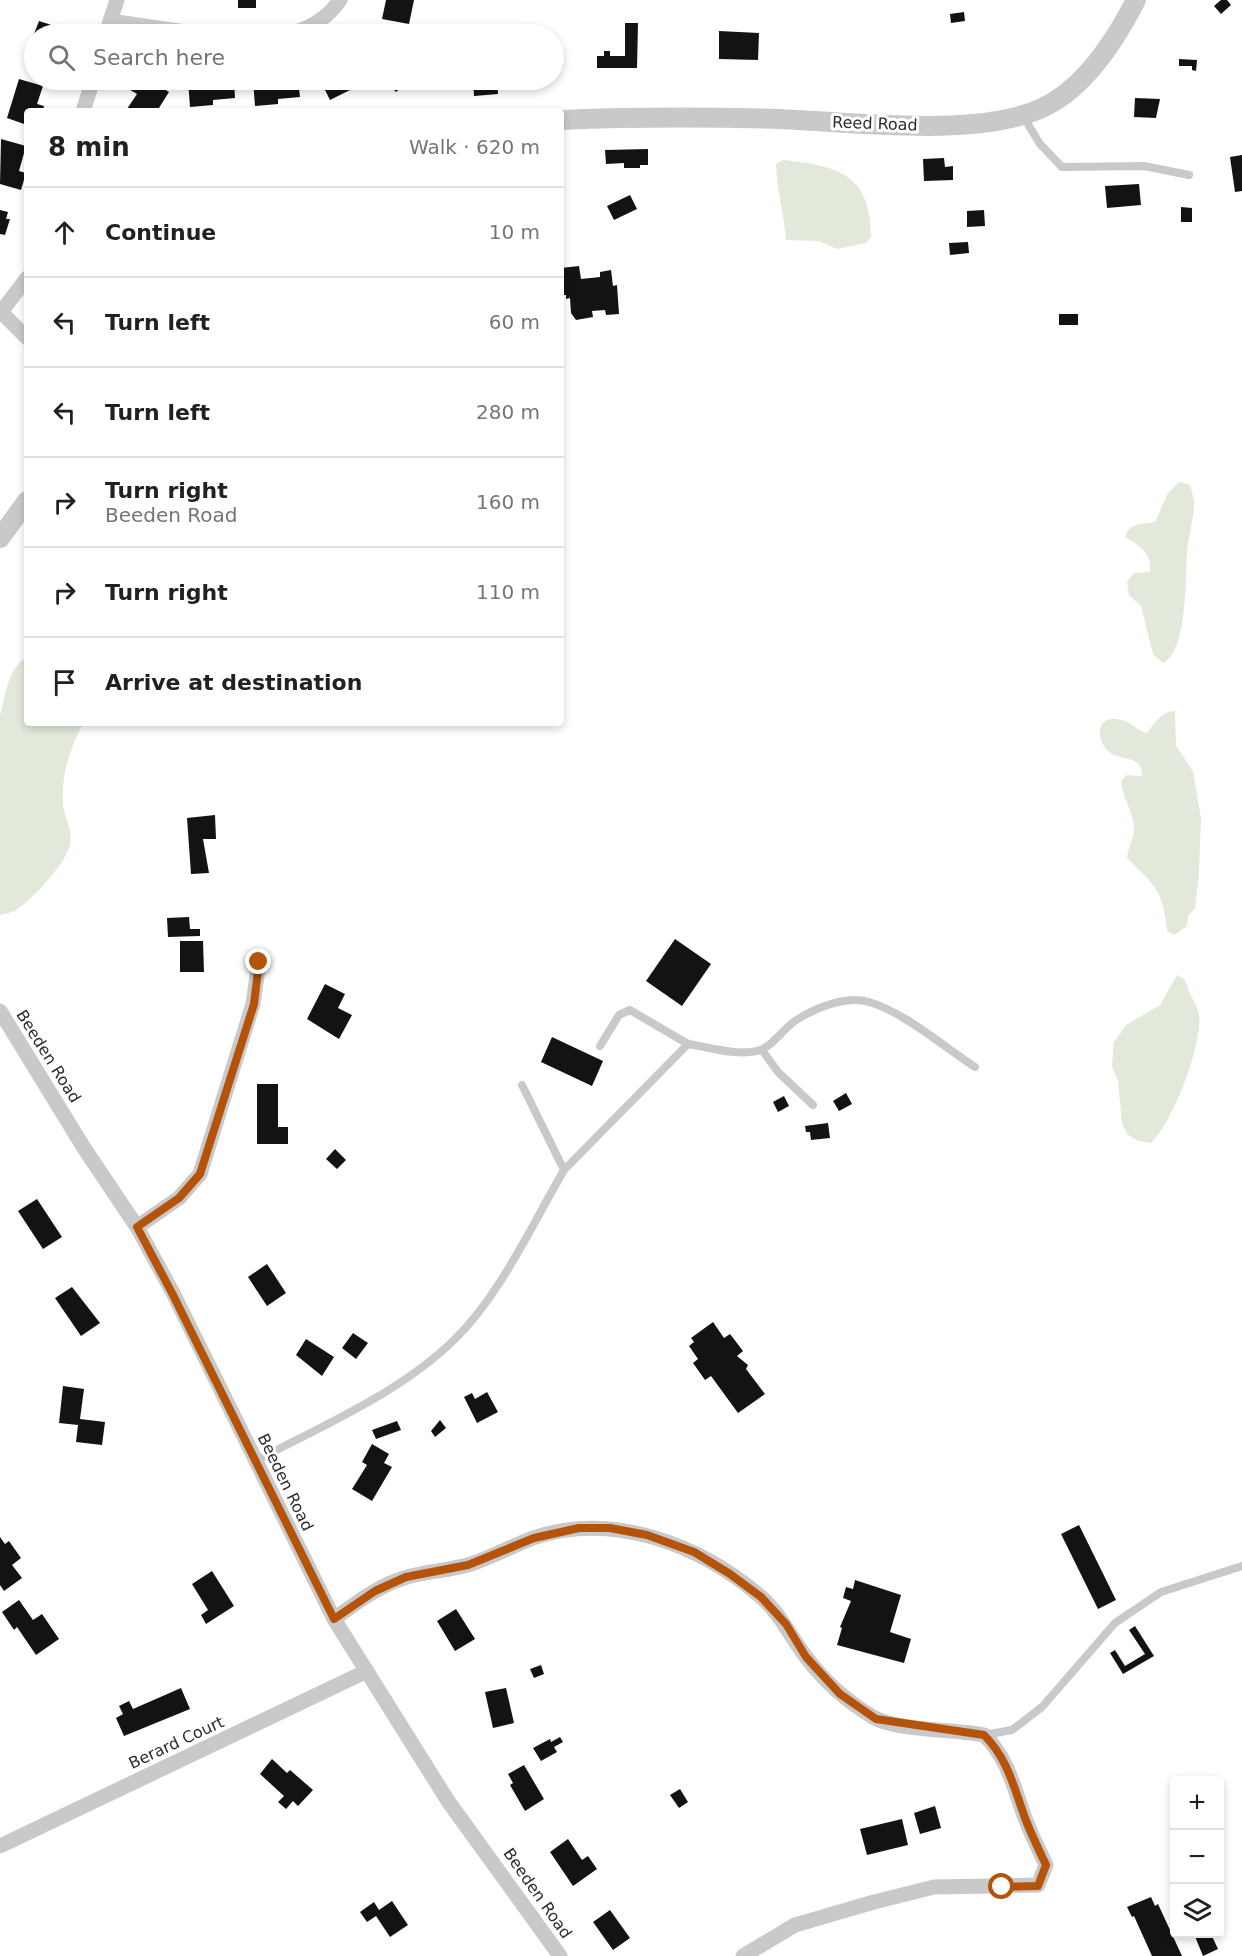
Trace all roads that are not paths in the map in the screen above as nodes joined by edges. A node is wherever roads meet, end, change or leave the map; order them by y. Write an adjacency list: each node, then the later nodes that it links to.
1 (117, 0): 4 (street)
2 (340, 0): 5 (street)
3 (1136, 0): 8 (street, Reed Road)
4 (109, 24)
5 (315, 24)
6 (90, 90): 7 (street)
7 (84, 108)
8 (1023, 114): 9 (street, Reed Road); 10 (lane)
9 (564, 120)
10 (1189, 175)
11 (24, 282): 12 (street)
12 (1, 312): 13 (street)
13 (24, 335)
14 (24, 505): 15 (street)
15 (0, 538)
16 (259, 962): 25 (street)
17 (0, 1011): 25 (street, Beeden Road)
18 (688, 1044): 19 (lane); 20 (lane); 24 (lane)
19 (600, 1046)
20 (762, 1050): 21 (lane); 23 (lane)
21 (975, 1067)
22 (522, 1085): 24 (lane)
23 (813, 1105)
24 (564, 1170): 26 (lane)
25 (137, 1227): 26 (street, Beeden Road)
26 (256, 1461): 28 (street, Beeden Road)
27 (1242, 1566): 30 (lane)
28 (334, 1619): 29 (street, Beeden Road); 30 (street)
29 (367, 1671): 31 (street, Berard Court); 32 (street, Beeden Road)
30 (984, 1735): 33 (street)
31 (0, 1846)
32 (560, 1956)
33 (743, 1956)

